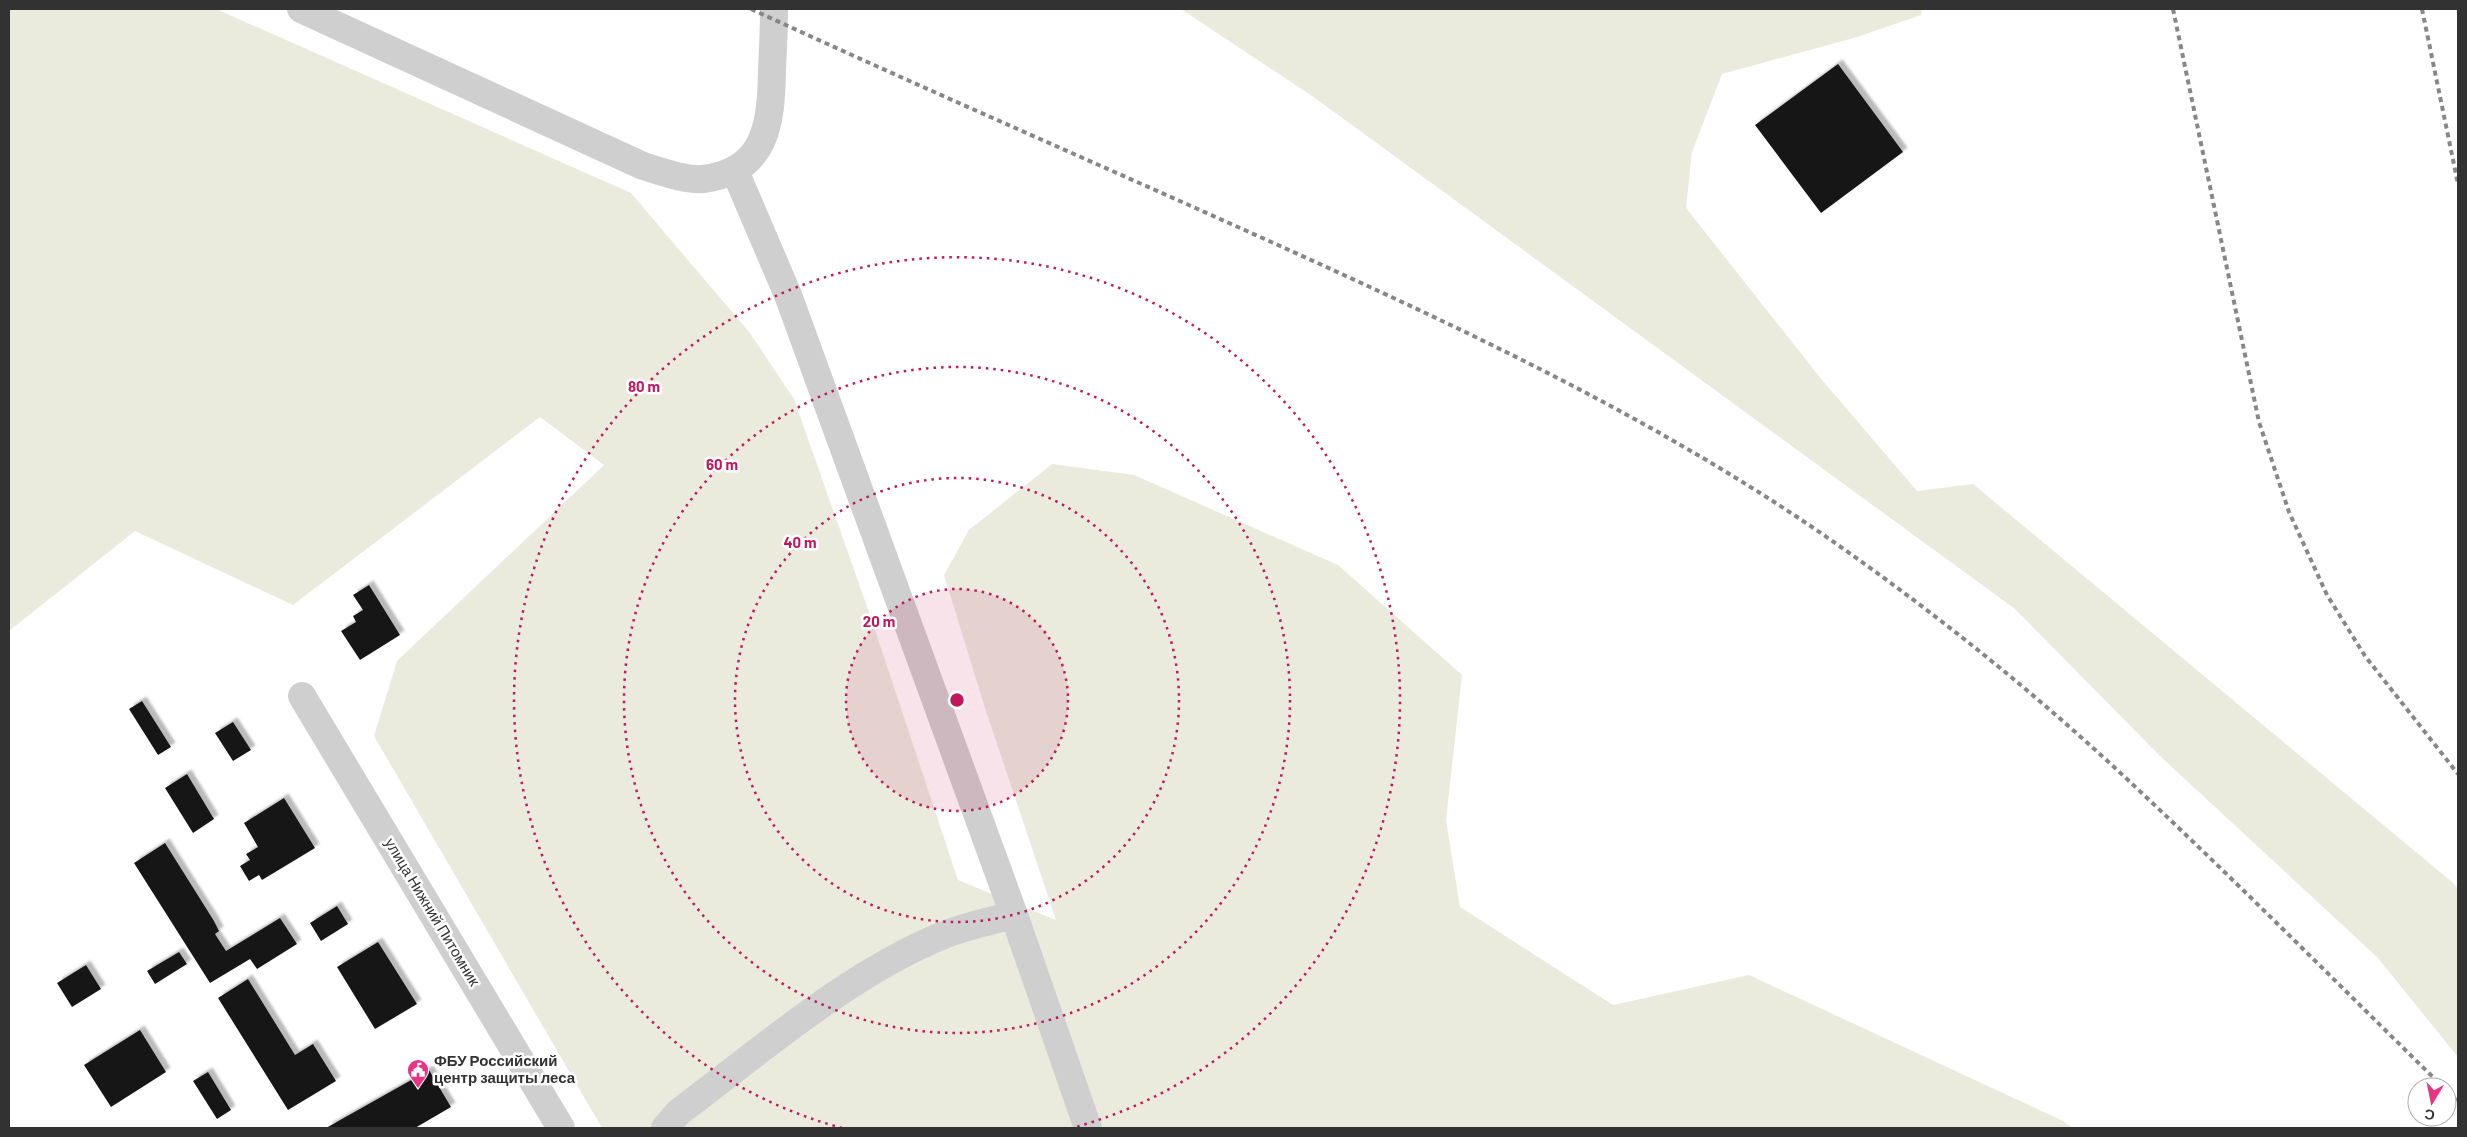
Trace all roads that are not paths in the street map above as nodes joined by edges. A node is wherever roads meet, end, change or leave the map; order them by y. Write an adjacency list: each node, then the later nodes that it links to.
1 (301, 9): 3 (street)
2 (774, 9): 3 (street)
3 (734, 171): 5 (street)
4 (302, 696): 6 (street, улица Нижний Питомник)
5 (1014, 915): 7 (street); 8 (street)
6 (561, 1128)
7 (665, 1128)
8 (1088, 1128)

